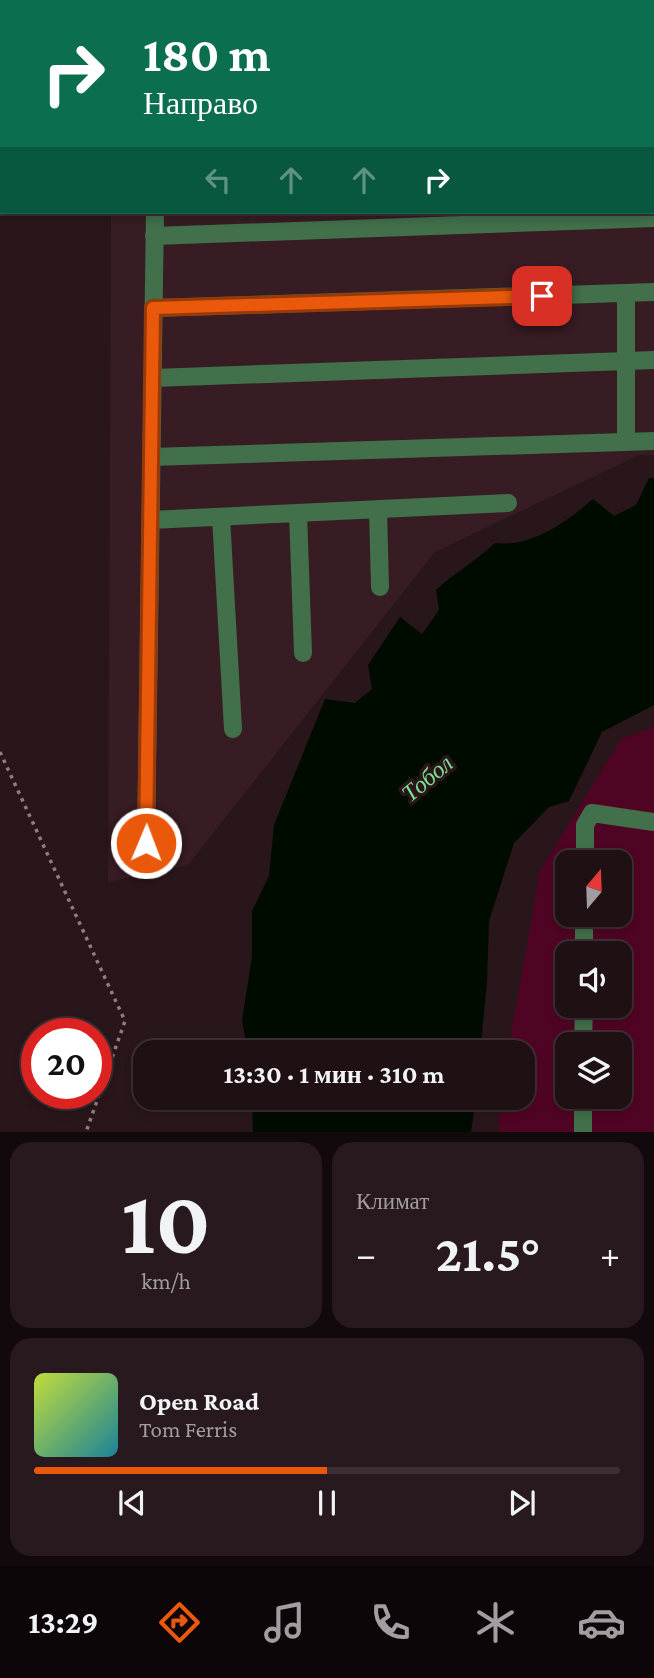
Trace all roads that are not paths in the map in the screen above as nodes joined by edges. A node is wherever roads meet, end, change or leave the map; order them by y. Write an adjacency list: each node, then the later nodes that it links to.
1 (155, 214): 3 (street)
2 (654, 218): 3 (street)
3 (155, 236): 6 (street)
4 (654, 292): 5 (street)
5 (626, 293): 6 (street); 7 (street)
6 (153, 308): 9 (street)
7 (627, 360): 8 (street); 9 (street); 11 (street)
8 (654, 360)
9 (153, 378): 12 (street)
10 (654, 440): 11 (street)
11 (626, 442): 12 (street)
12 (151, 457): 17 (street)
13 (508, 503): 14 (street)
14 (378, 509): 15 (street); 18 (street)
15 (298, 513): 16 (street); 19 (street)
16 (221, 517): 17 (street); 20 (street)
17 (151, 520): 22 (street)
18 (380, 587)
19 (303, 653)
20 (233, 729)
21 (654, 822): 23 (street)
22 (146, 843)
23 (585, 850)
24 (583, 1109): 25 (street)
25 (583, 1132)

